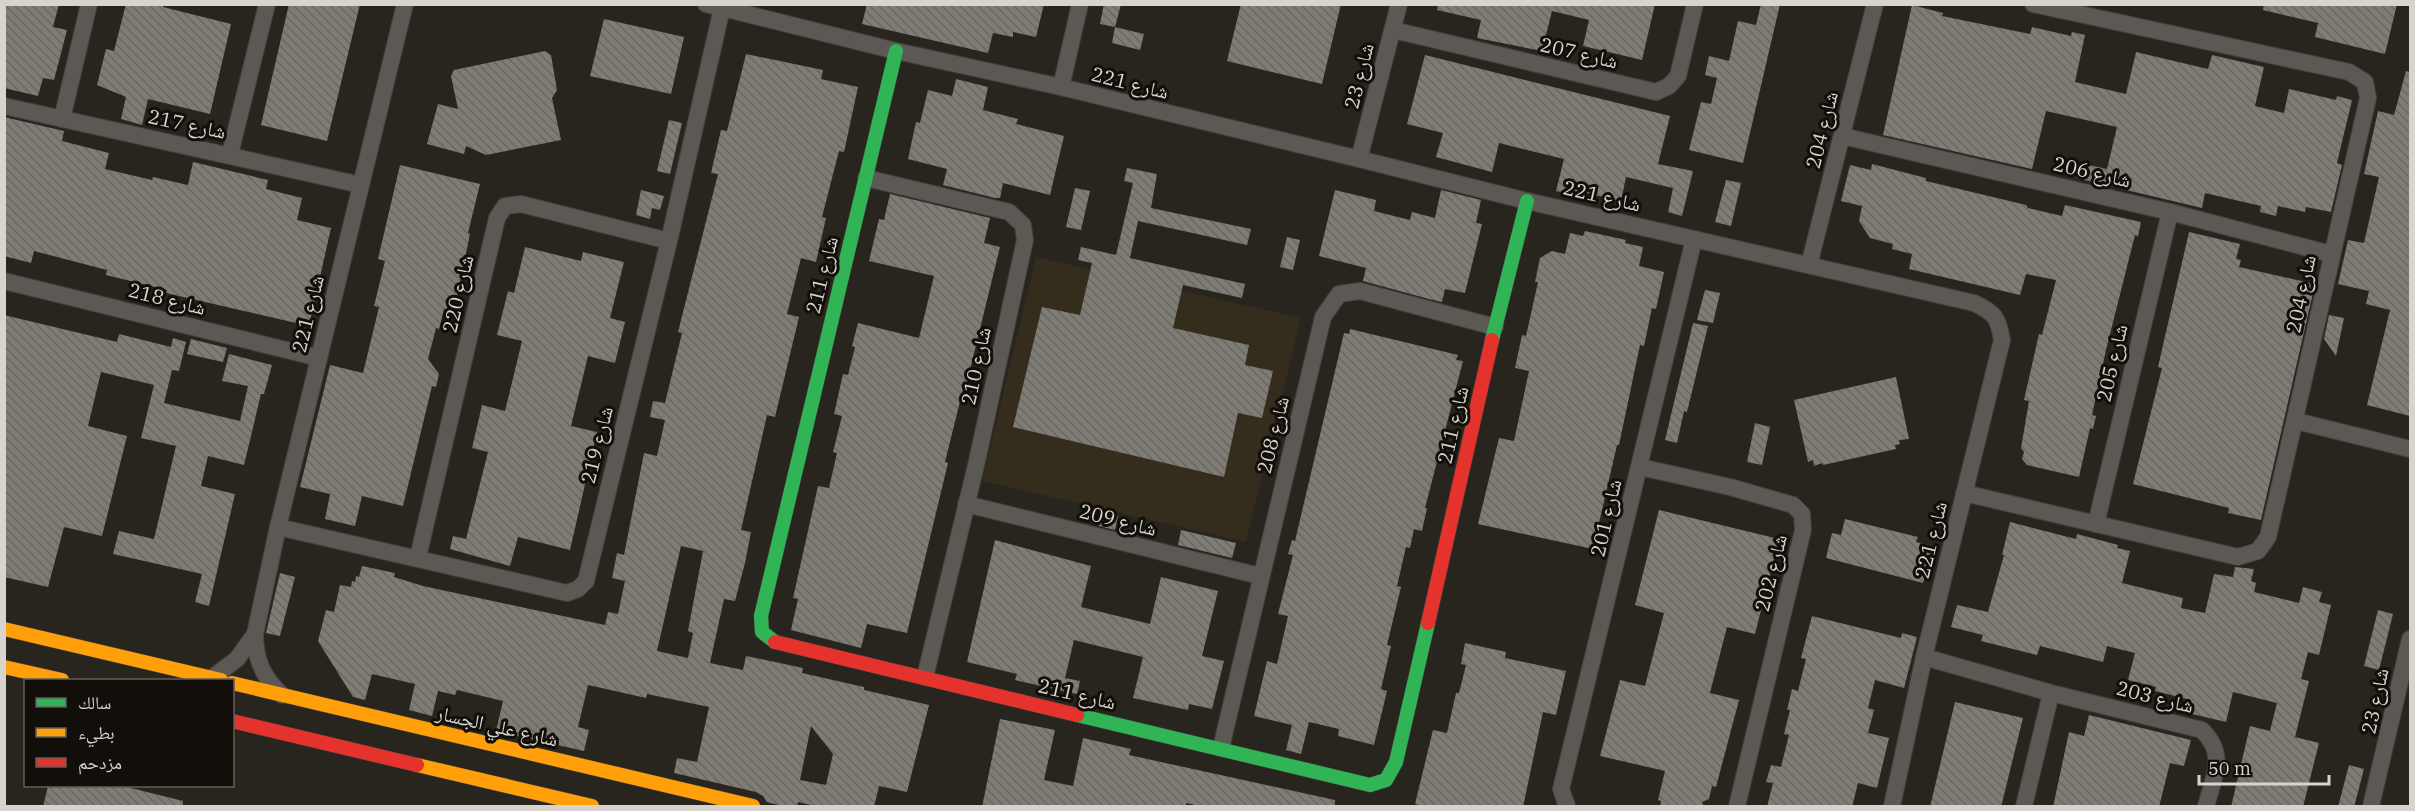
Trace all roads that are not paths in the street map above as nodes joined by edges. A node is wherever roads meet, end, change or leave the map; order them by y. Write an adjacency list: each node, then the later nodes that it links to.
1 (89, 4): 14 (street)
2 (267, 4): 16 (street)
3 (405, 4): 19 (street, شارع 221)
4 (1080, 4): 12 (street)
5 (1399, 4): 10 (street, شارع 23)
6 (1695, 4): 10 (street, شارع 207)
7 (1875, 4): 15 (street, شارع 204)
8 (2033, 4): 24 (street, شارع 204)
9 (714, 6): 11 (street, شارع 221); 23 (street, شارع 219)
10 (1393, 30): 17 (street, شارع 23)
11 (896, 51): 12 (street, شارع 221); 18 (street, شارع 211)
12 (1061, 87): 17 (street, شارع 221)
13 (4, 106): 14 (street, شارع 217)
14 (62, 119): 16 (street, شارع 217)
15 (1842, 136): 21 (street, شارع 206); 25 (street, شارع 204)
16 (230, 154): 19 (street, شارع 217)
17 (1359, 159): 20 (street, شارع 221)
18 (866, 178): 33 (street, شارع 210); 43 (street, شارع 211)
19 (361, 185): 28 (street, شارع 221)
20 (1527, 201): 22 (street, شارع 221); 27 (street, شارع 211)
21 (2170, 212): 24 (street, شارع 206); 34 (street, شارع 205)
22 (1695, 239): 25 (street, شارع 221); 31 (street, شارع 201)
23 (669, 241): 36 (street, شارع 219); 36 (street, شارع 220)
24 (2331, 254): 29 (street, شارع 204)
25 (1809, 265): 32 (street, شارع 221)
26 (4, 281): 28 (street, شارع 218)
27 (1496, 327): 37 (street, شارع 208); 50 (street, شارع 211)
28 (319, 358): 35 (street, شارع 221)
29 (2296, 421): 30 (street); 34 (street, شارع 204)
30 (2410, 449)
31 (1640, 467): 55 (street, شارع 201); 56 (street, شارع 202)
32 (1964, 493): 34 (street, شارع 204); 41 (street, شارع 221)
33 (966, 504): 37 (street, شارع 209); 43 (street, شارع 210)
34 (2096, 524)
35 (278, 527): 36 (street, شارع 219); 39 (street, شارع 221)
36 (418, 557)
37 (1260, 576): 50 (street, شارع 208)
38 (4, 629): 45 (street)
39 (255, 634): 45 (street, شارع 221); 48 (street, شارع 221)
40 (2410, 639): 60 (street, شارع 23)
41 (1924, 657): 47 (street, شارع 203); 57 (street, شارع 221)
42 (4, 667): 44 (street)
43 (925, 677): 50 (street, شارع 211)
44 (54, 679)
45 (217, 679)
46 (234, 683): 48 (street, شارع علي الجسار)
47 (2052, 693): 58 (street); 59 (street, شارع 203)
48 (282, 695): 51 (street, شارع علي الجسار)
49 (234, 721): 53 (street, شارع علي الجسار)
50 (1221, 748)
51 (567, 762): 52 (street, شارع علي الجسار); 53 (street)
52 (593, 791): 53 (street, شارع علي الجسار); 54 (street, شارع علي الجسار)
53 (558, 798)
54 (753, 807)
55 (1567, 807)
56 (1737, 807)
57 (1892, 807)
58 (2024, 807)
59 (2206, 807)
60 (2372, 807)

